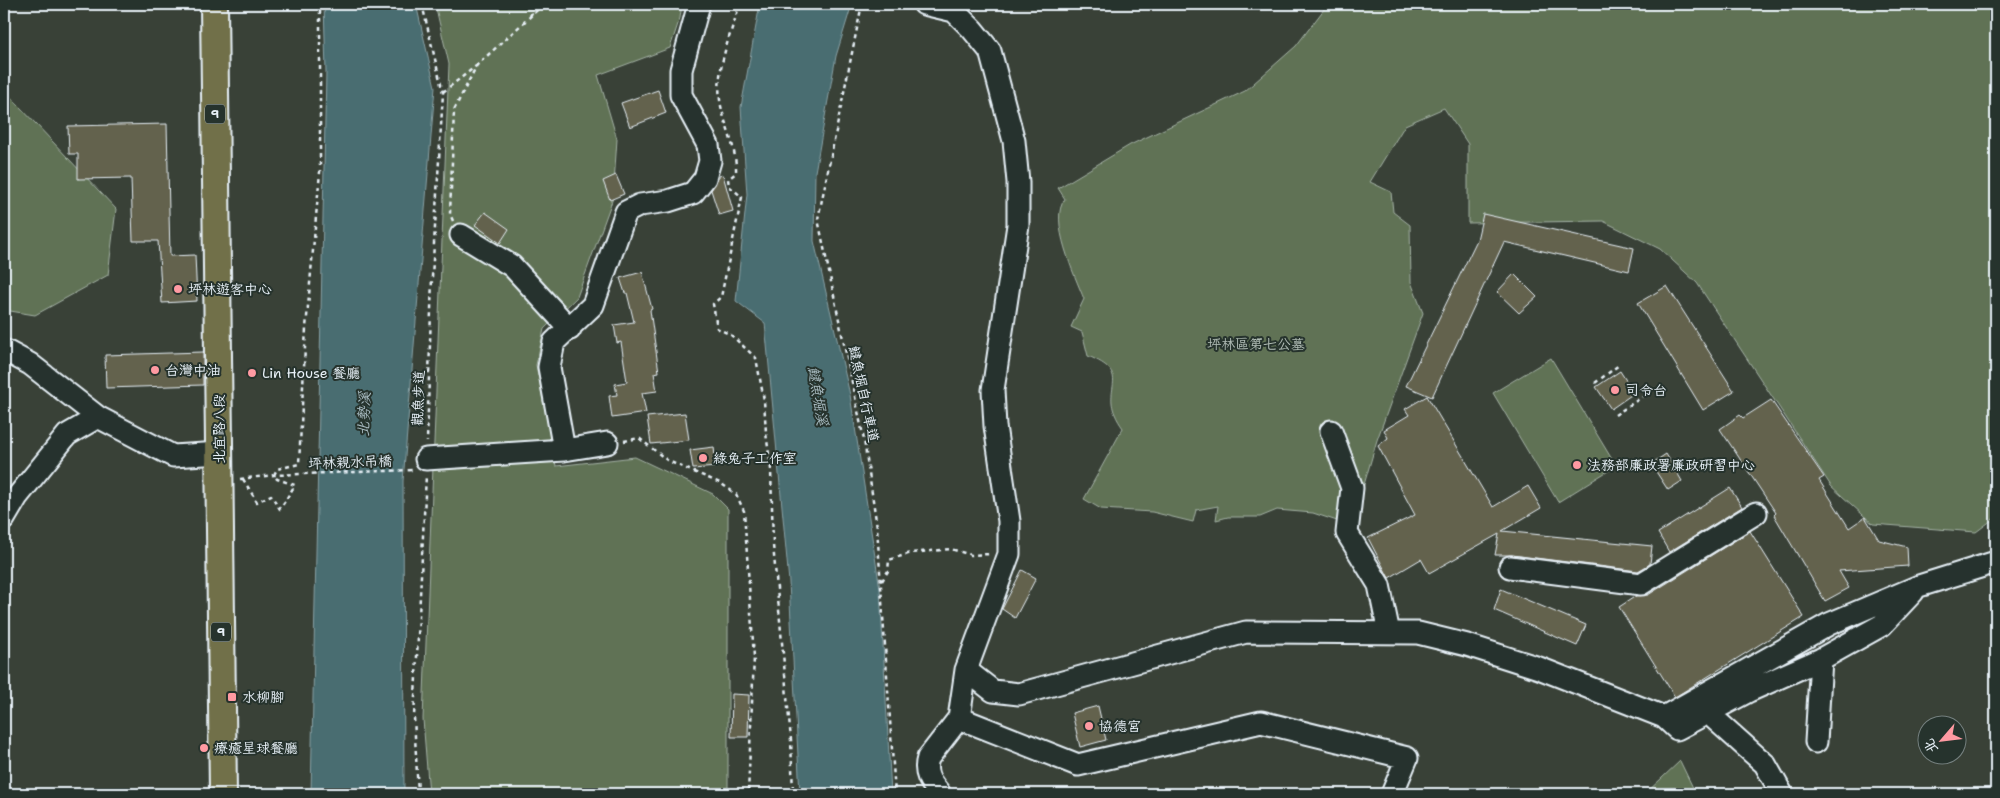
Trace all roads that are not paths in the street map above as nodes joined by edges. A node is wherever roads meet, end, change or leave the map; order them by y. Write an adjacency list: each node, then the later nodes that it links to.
1 (214, 4): 12 (main road, 北宜路八段 / 9)
2 (699, 4): 6 (street)
3 (924, 4): 4 (street)
4 (960, 8): 21 (street)
5 (461, 235): 6 (street)
6 (570, 328): 11 (street)
7 (4, 350): 8 (street)
8 (98, 417): 12 (street); 15 (street)
9 (1331, 431): 19 (street)
10 (607, 443): 11 (street)
11 (564, 450): 13 (street)
12 (220, 454): 26 (main road, 北宜路八段 / 9)
13 (426, 464)
14 (1756, 513): 17 (street)
15 (4, 519)
16 (1996, 562): 18 (street)
17 (1510, 568)
18 (1919, 586): 20 (street); 24 (street)
19 (1389, 633): 21 (street); 24 (street)
20 (1821, 659): 22 (street); 25 (street)
21 (966, 670): 23 (street)
22 (1708, 713): 24 (street); 29 (street)
23 (959, 718): 27 (street); 28 (street)
24 (1664, 718)
25 (1816, 742)
26 (223, 794)
27 (940, 794)
28 (1392, 794)
29 (1782, 794)

